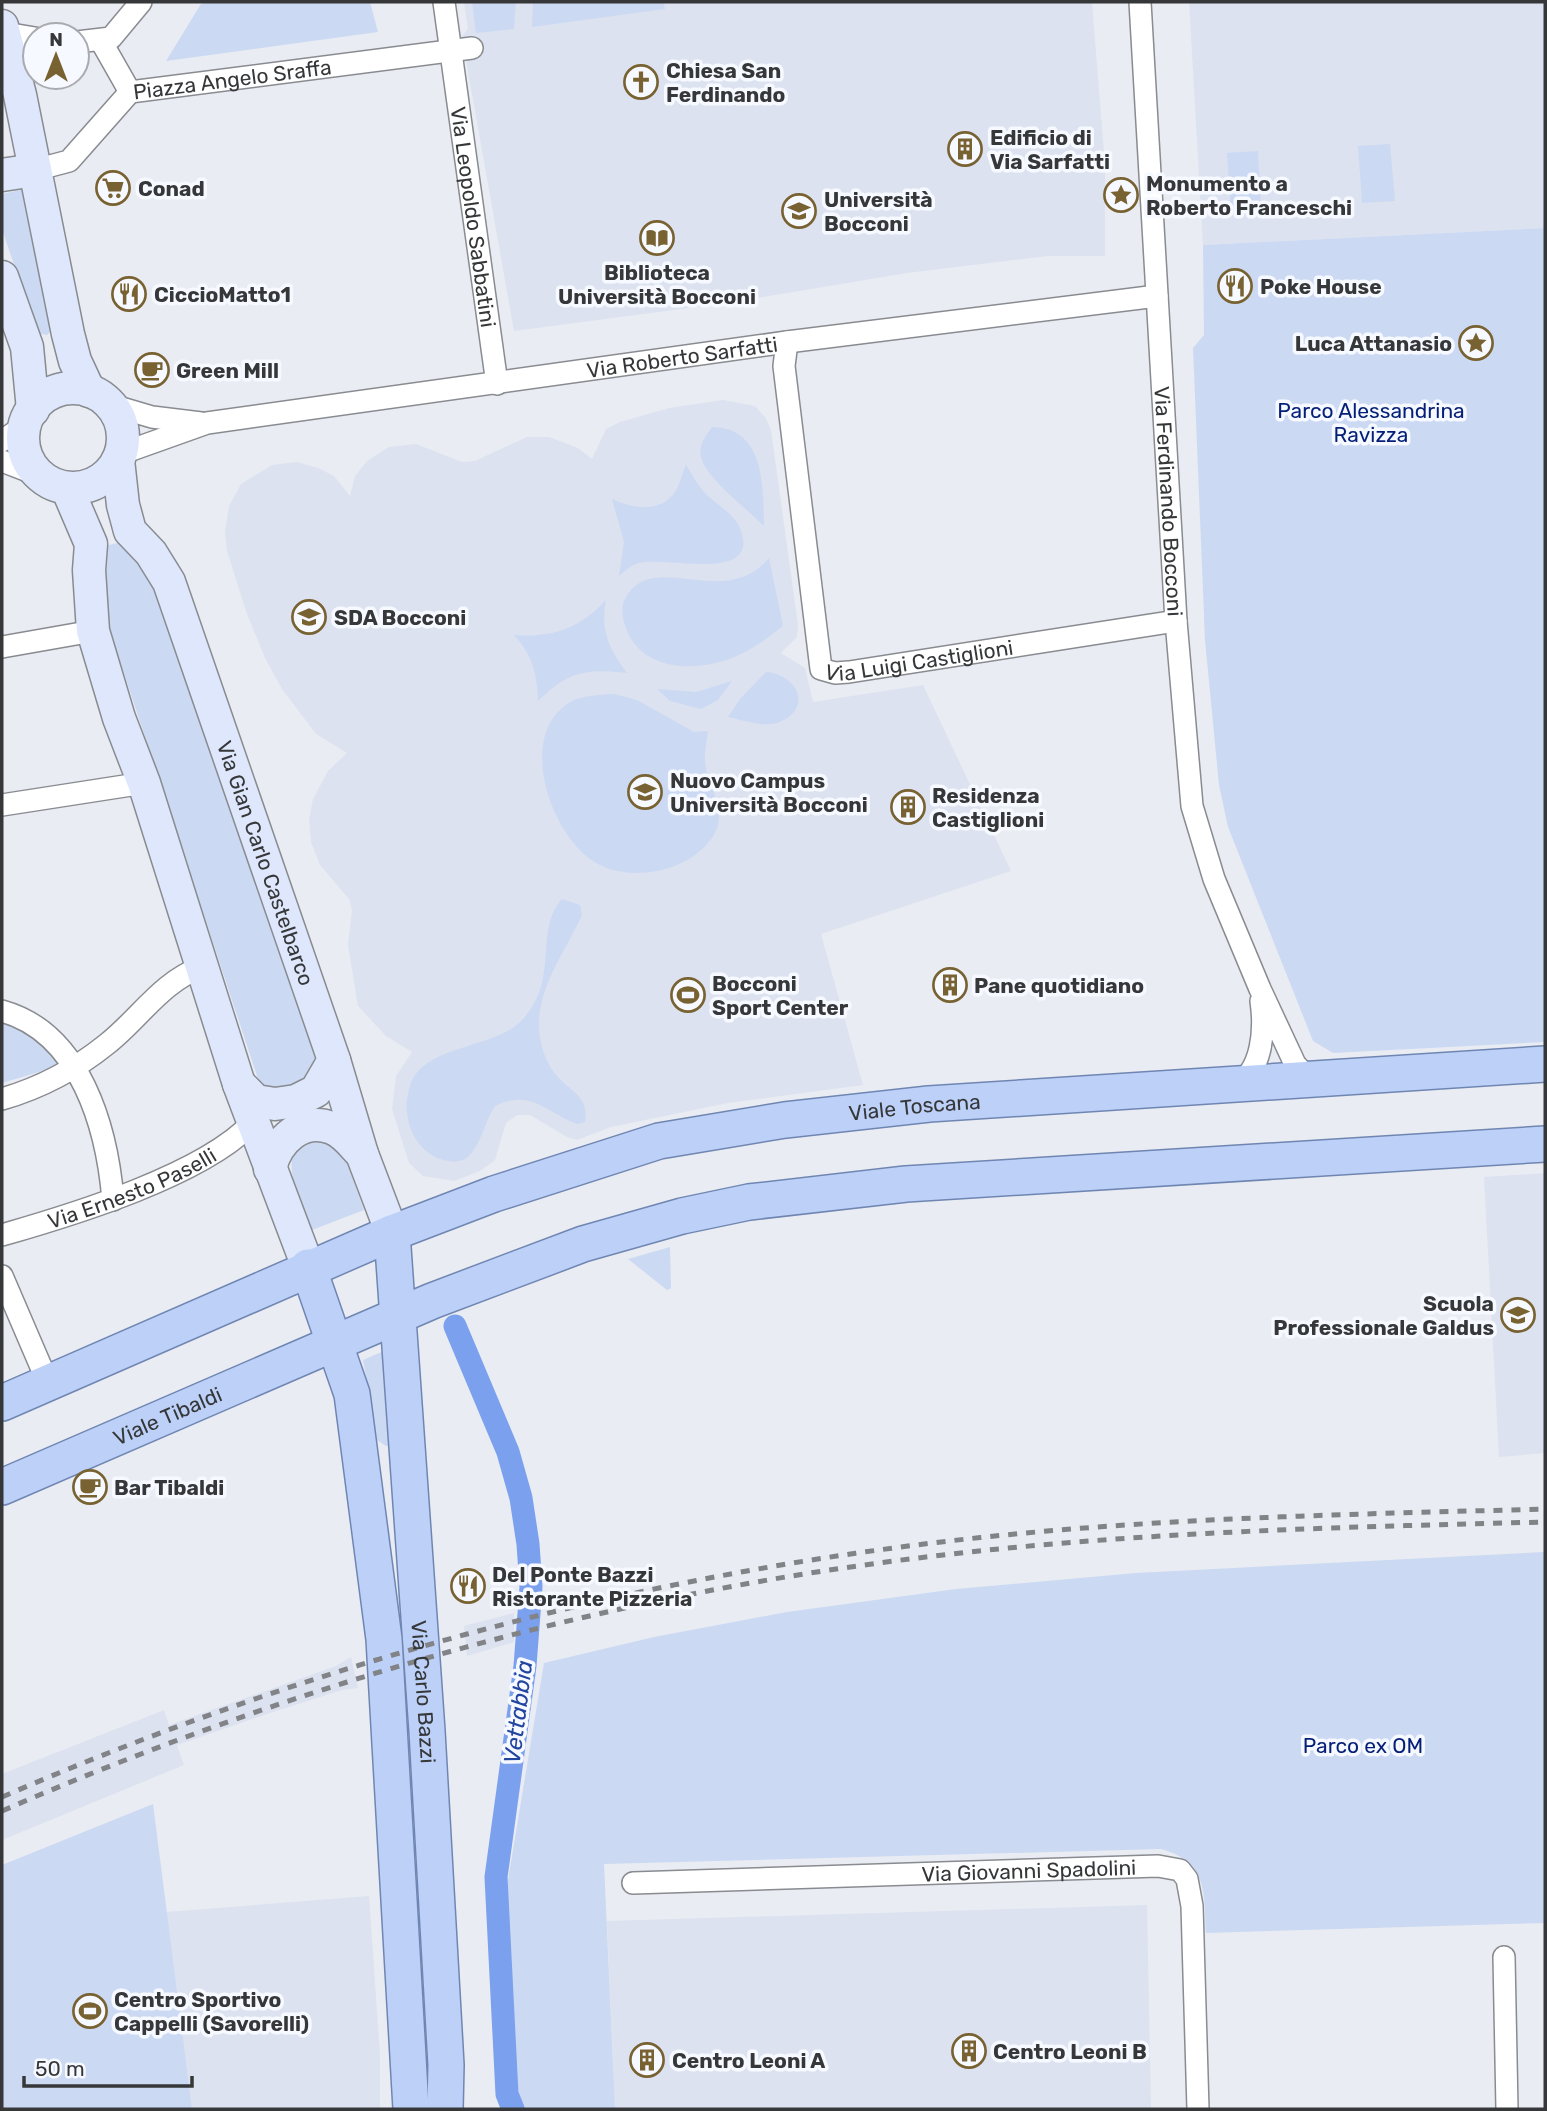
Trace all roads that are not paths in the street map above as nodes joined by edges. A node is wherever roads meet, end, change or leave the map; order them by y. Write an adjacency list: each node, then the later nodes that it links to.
1 (141, 2): 6 (street)
2 (444, 2): 8 (street)
3 (1140, 2): 13 (street, Via Ferdinando Bocconi)
4 (14, 33): 10 (main road)
5 (91, 41): 6 (street)
6 (101, 41): 9 (street, Piazza Angelo Sraffa)
7 (472, 48): 8 (street, Piazza Angelo Sraffa)
8 (451, 51): 9 (street, Piazza Angelo Sraffa); 15 (street, Via Leopoldo Sabbatini)
9 (130, 92): 10 (street)
10 (35, 170): 11 (main road); 16 (main road)
11 (2, 175)
12 (2, 277): 18 (main road)
13 (1157, 296): 14 (street, Via Roberto Sarfatti); 24 (street, Via Ferdinando Bocconi)
14 (788, 342): 15 (street, Via Roberto Sarfatti); 24 (street, Via Luigi Castiglioni)
15 (497, 384): 17 (street, Via Roberto Sarfatti)
16 (99, 398): 17 (street, Via Roberto Sarfatti); 18 (main road); 19 (main road)
17 (206, 423): 19 (street, Via Roberto Sarfatti)
18 (20, 425): 21 (main road)
19 (119, 457): 21 (main road); 22 (main road, Via Gian Carlo Castelbarco)
20 (2, 461): 21 (street)
21 (54, 482): 23 (main road)
22 (130, 531): 23 (main road); 32 (main road, Via Gian Carlo Castelbarco)
23 (91, 544): 25 (main road)
24 (1176, 621): 30 (street, Via Ferdinando Bocconi)
25 (93, 631): 26 (street); 27 (main road)
26 (2, 647)
27 (144, 783): 28 (street); 29 (main road)
28 (2, 805)
29 (202, 967): 34 (street); 36 (main road)
30 (1260, 989): 35 (street, Via Ferdinando Bocconi); 37 (street, Via Ferdinando Bocconi)
31 (2, 1011): 34 (street)
32 (334, 1060): 36 (main road); 41 (main road, Via Gian Carlo Castelbarco)
33 (1545, 1064): 35 (main road, Viale Toscana)
34 (74, 1069): 38 (street); 43 (street)
35 (1315, 1080): 37 (main road, Viale Toscana)
36 (239, 1084): 39 (main road)
37 (1234, 1086): 44 (main road, Viale Toscana)
38 (2, 1099)
39 (253, 1122): 42 (main road); 43 (street, Via Ernesto Paselli)
40 (1545, 1144): 49 (main road)
41 (362, 1154): 42 (main road); 44 (main road, Via Gian Carlo Castelbarco)
42 (270, 1169): 46 (main road)
43 (113, 1200): 45 (street, Via Ernesto Paselli)
44 (392, 1233): 46 (main road, Viale Toscana); 48 (main road, Via Gian Carlo Castelbarco)
45 (2, 1236)
46 (308, 1267): 50 (main road, Via Carlo Bazzi); 51 (main road)
47 (2, 1276): 51 (street)
48 (394, 1277): 49 (main road, Via Carlo Bazzi)
49 (397, 1316): 50 (main road); 54 (main road, Via Carlo Bazzi)
50 (334, 1343): 53 (main road, Via Carlo Bazzi); 55 (main road, Viale Tibaldi)
51 (47, 1383): 52 (main road)
52 (2, 1403)
53 (358, 1432): 54 (main road); 58 (main road, Via Carlo Bazzi)
54 (407, 1446): 59 (main road, Via Carlo Bazzi)
55 (2, 1487)
56 (633, 1883): 60 (street, Via Giovanni Spadolini)
57 (1504, 1957): 61 (street)
58 (411, 2109)
59 (445, 2109)
60 (1198, 2109)
61 (1507, 2109)

